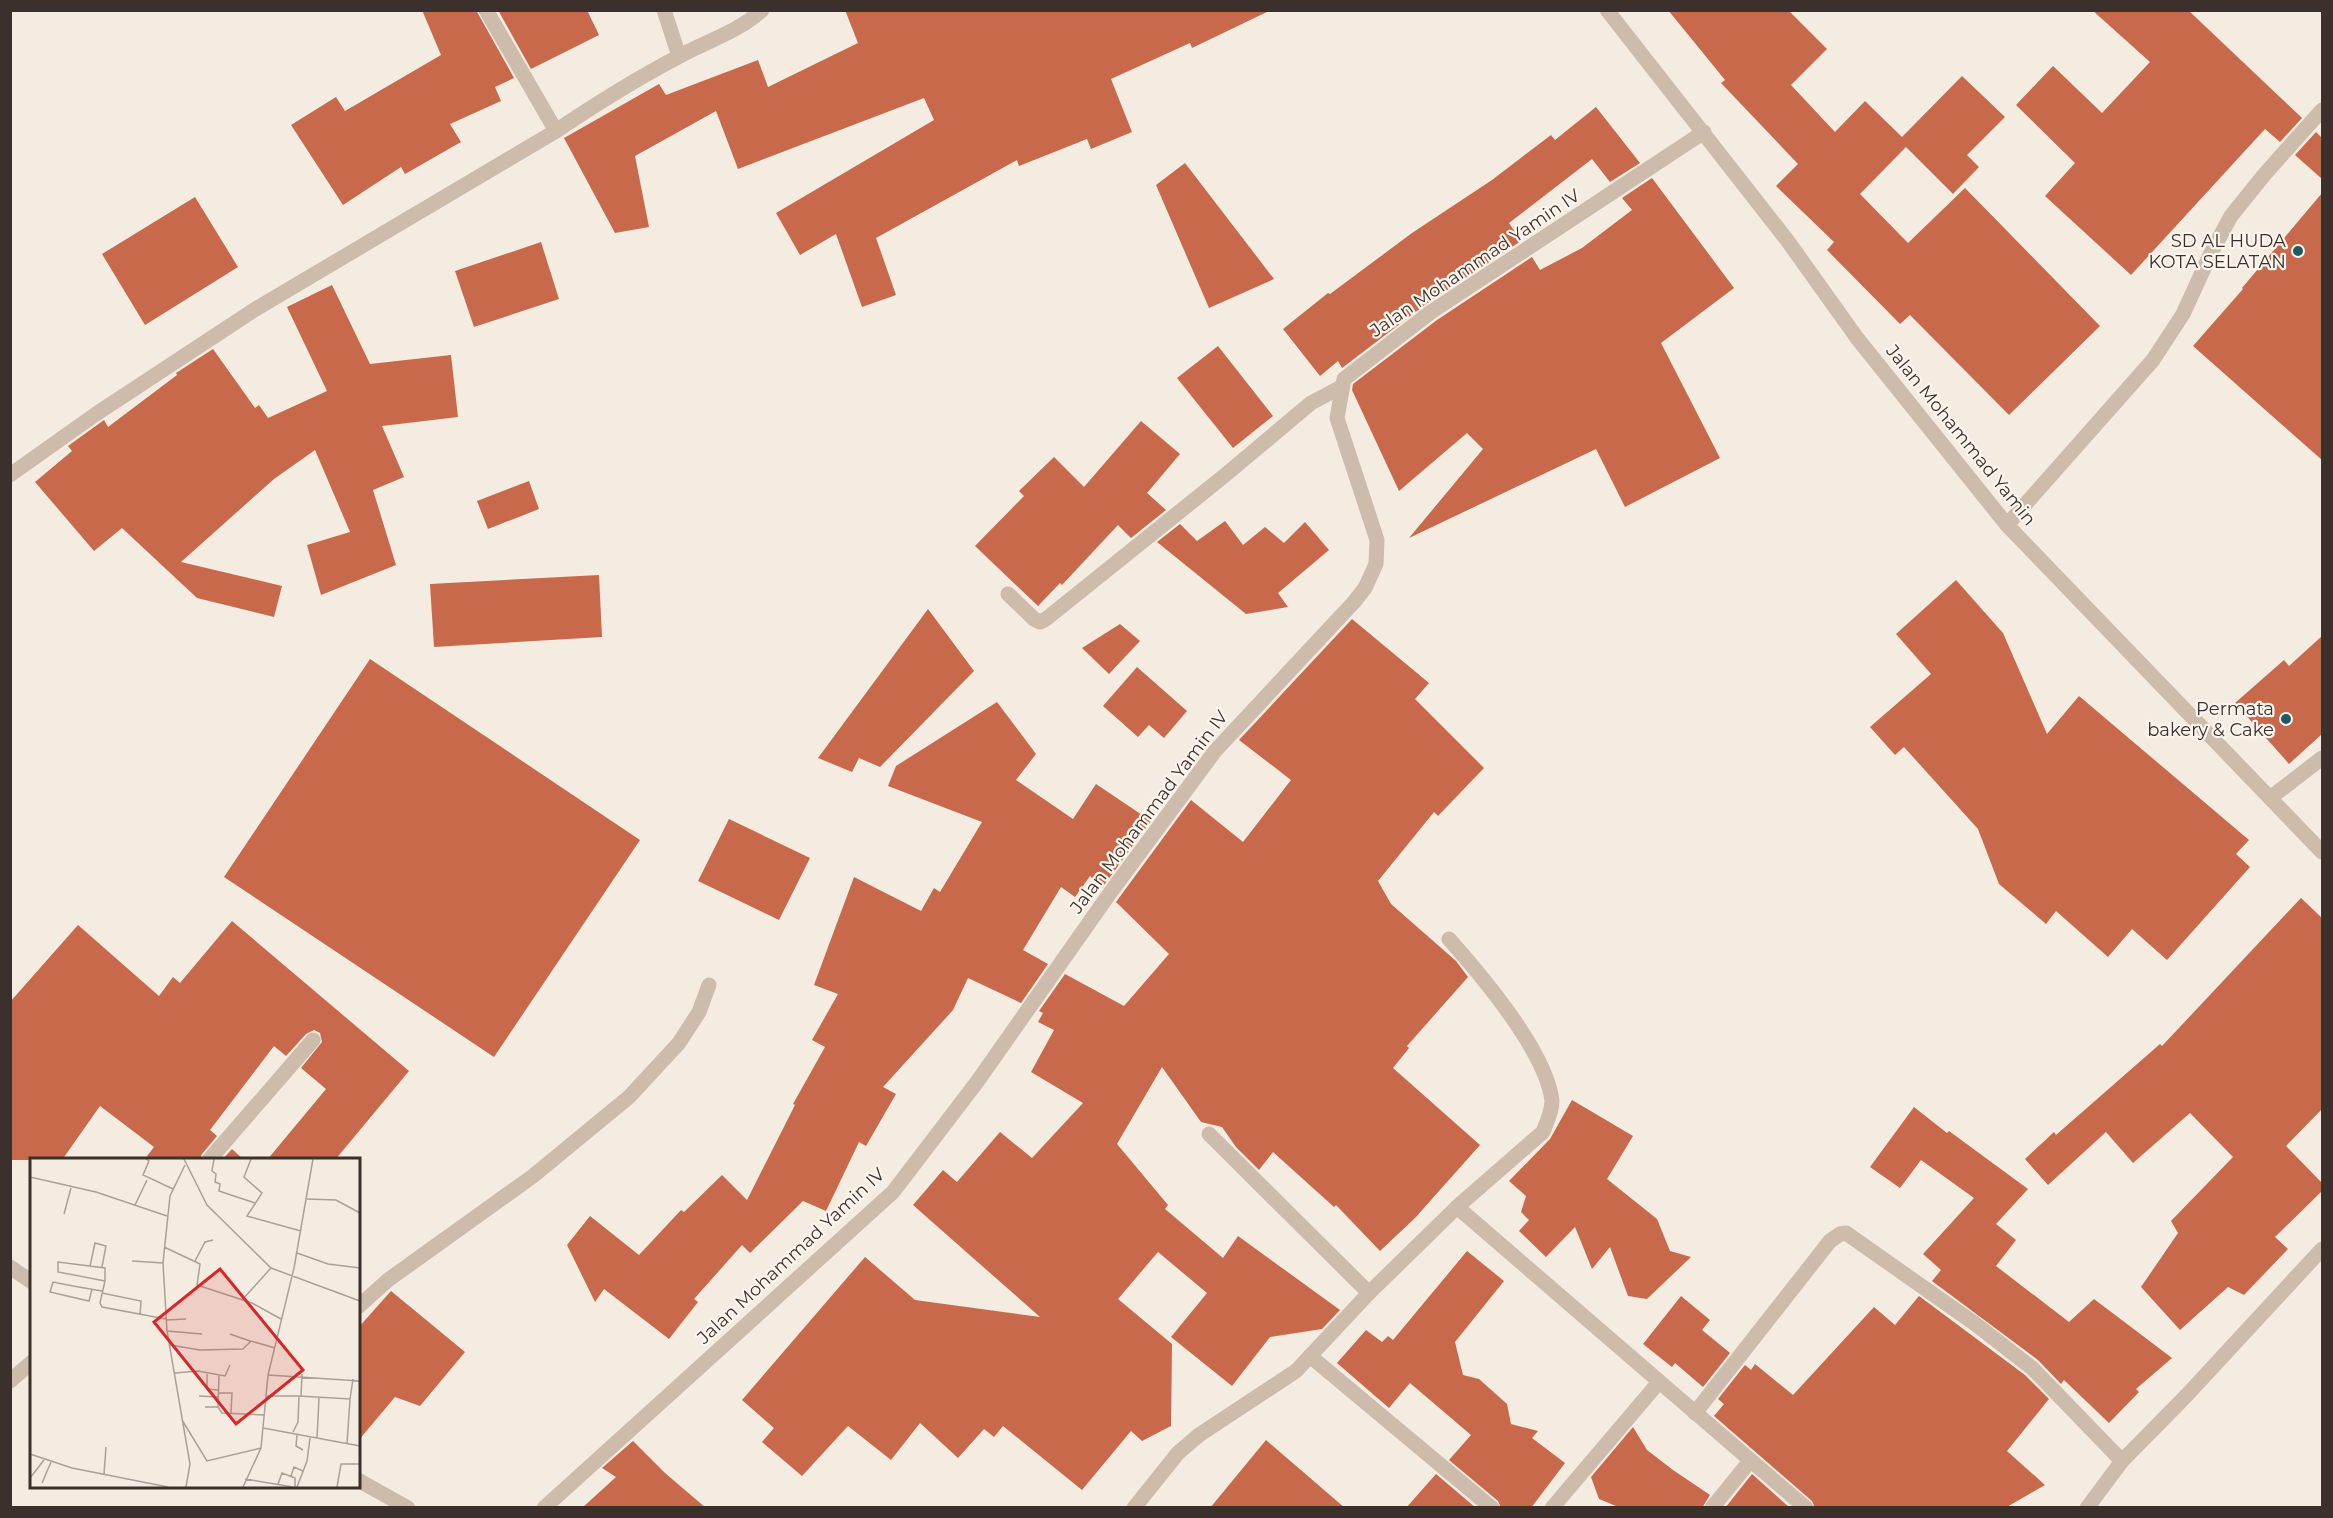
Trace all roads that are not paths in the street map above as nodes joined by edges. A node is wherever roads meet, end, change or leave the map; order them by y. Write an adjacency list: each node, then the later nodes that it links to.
1 (486, 10): 7 (street)
2 (664, 10): 5 (street)
3 (762, 10): 5 (street)
4 (1607, 10): 8 (street, Jalan Mohammad Yamin)
5 (679, 56): 7 (street)
6 (2322, 110): 11 (street)
7 (556, 131): 10 (street)
8 (1704, 132): 9 (street, Jalan Mohammad Yamin IV); 11 (street, Jalan Mohammad Yamin)
9 (1341, 387): 12 (street); 36 (street, Jalan Mohammad Yamin IV)
10 (10, 475)
11 (2007, 525): 14 (street, Jalan Mohammad Yamin)
12 (1008, 594)
13 (2322, 758): 14 (street)
14 (2270, 798): 15 (street, Jalan Mohammad Yamin)
15 (2322, 852)
16 (1449, 939): 21 (street)
17 (709, 985): 26 (street)
18 (313, 1040): 20 (street)
19 (1209, 1134): 25 (street)
20 (211, 1158)
21 (1456, 1207): 25 (street); 30 (street)
22 (2322, 1249): 33 (street)
23 (10, 1267): 24 (street)
24 (30, 1281)
25 (1370, 1293): 27 (street)
26 (360, 1305)
27 (1310, 1356): 37 (street); 38 (street)
28 (30, 1364): 29 (street)
29 (10, 1381)
30 (1659, 1382): 31 (street); 39 (street)
31 (1695, 1413): 32 (street); 33 (street)
32 (1750, 1461): 40 (street); 41 (street)
33 (2122, 1461): 42 (street)
34 (360, 1481): 35 (street)
35 (408, 1508)
36 (544, 1508)
37 (1134, 1508)
38 (1492, 1508)
39 (1552, 1508)
40 (1712, 1508)
41 (1806, 1508)
42 (2087, 1508)

